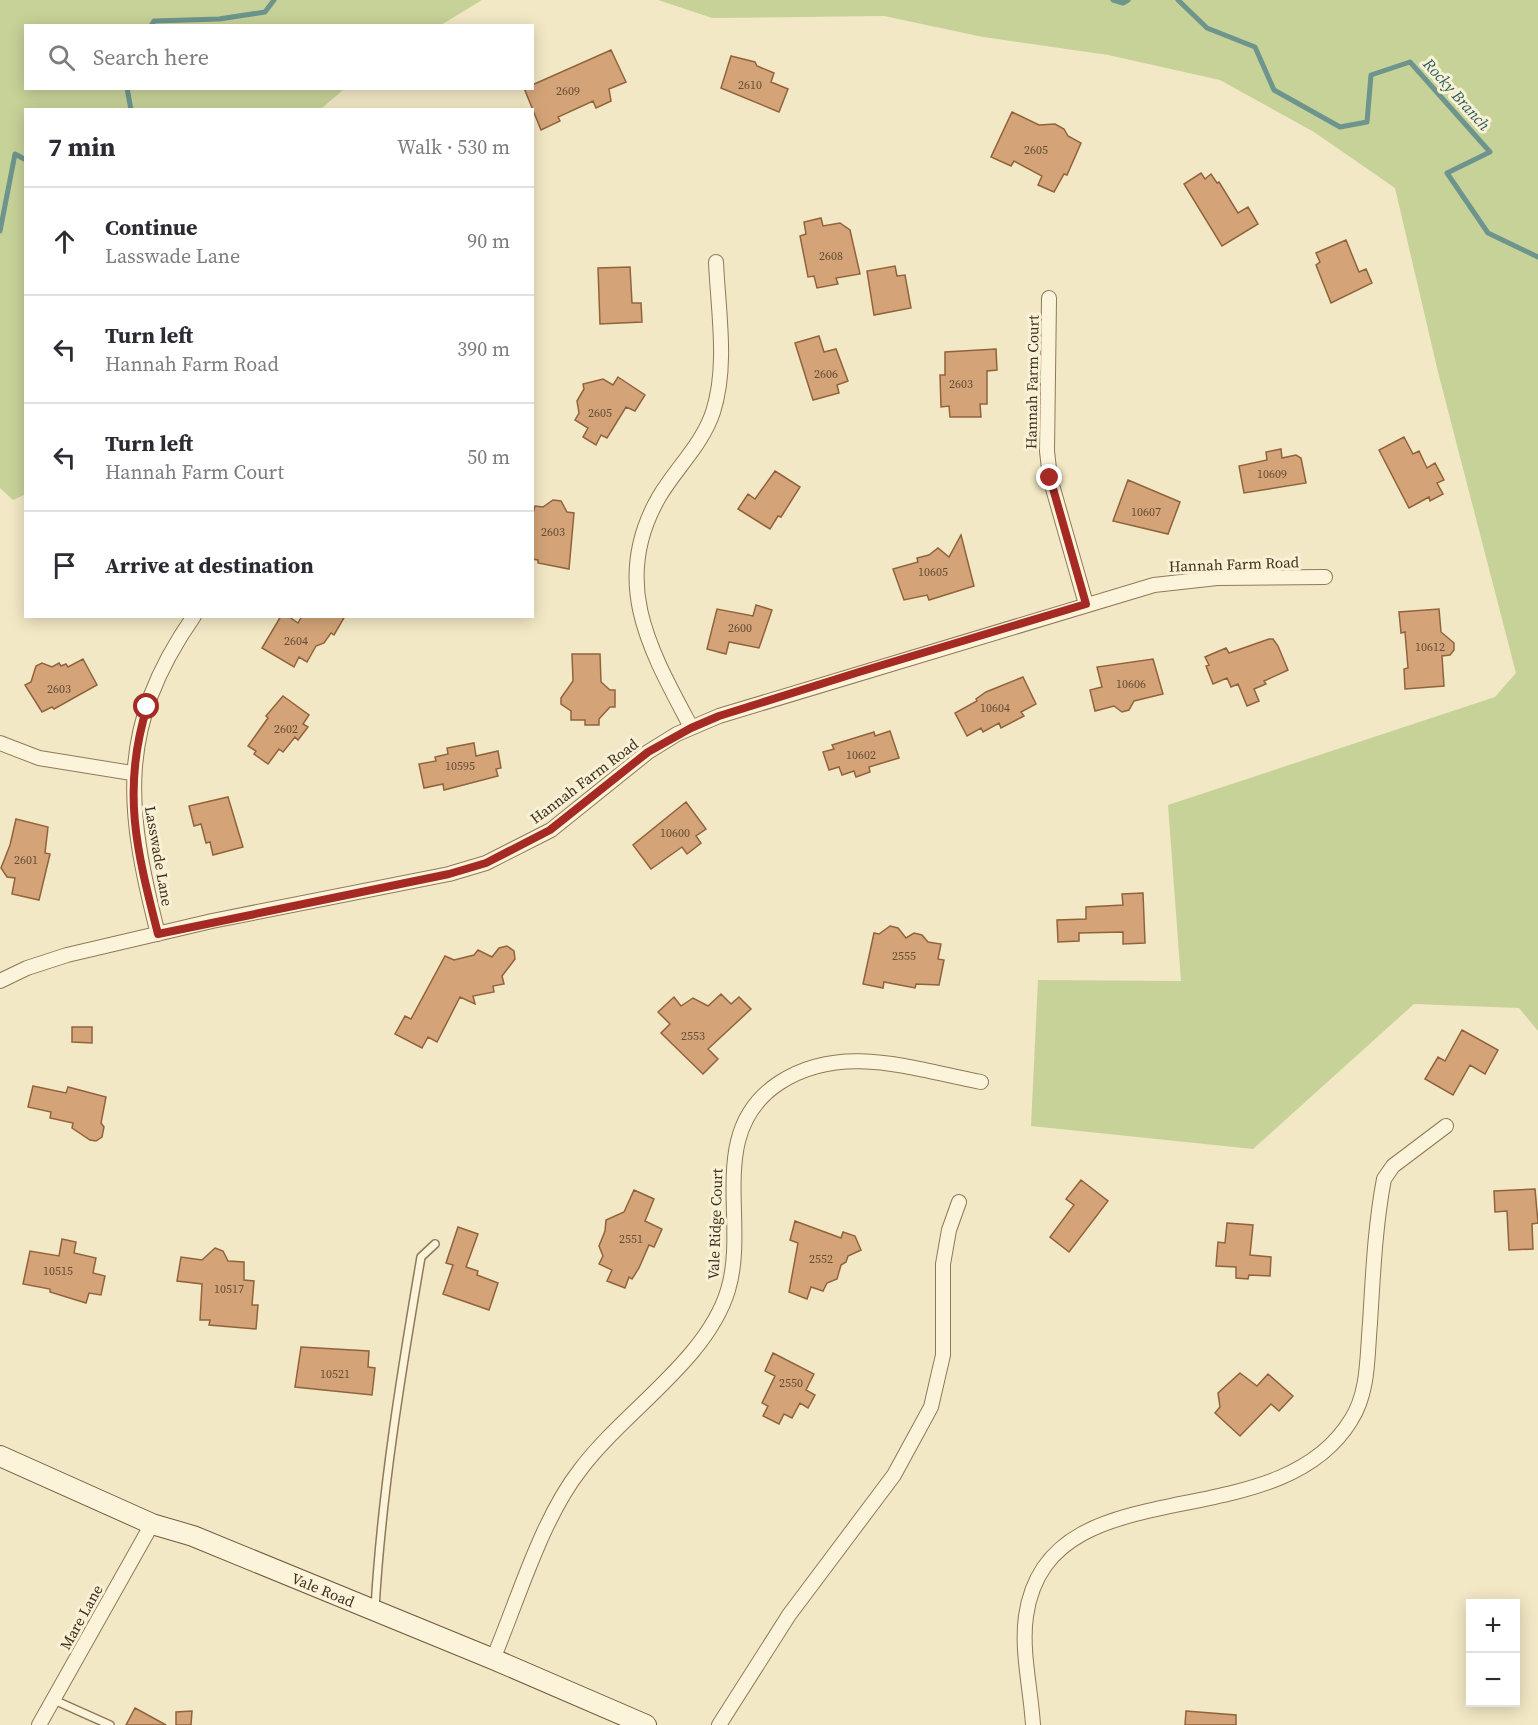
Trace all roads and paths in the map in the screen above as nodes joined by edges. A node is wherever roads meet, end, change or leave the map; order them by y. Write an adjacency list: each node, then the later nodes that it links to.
1 (716, 262): 6 (street)
2 (1049, 298): 4 (street, Hannah Farm Court)
3 (1325, 577): 4 (street, Hannah Farm Road)
4 (1086, 604): 6 (street, Hannah Farm Road)
5 (193, 618): 8 (street, Lasswade Lane)
6 (691, 728): 9 (street, Hannah Farm Road)
7 (0, 743): 8 (street)
8 (132, 773): 9 (street, Lasswade Lane)
9 (158, 934): 10 (street, Hannah Farm Road)
10 (0, 981)
11 (981, 1082): 18 (street, Vale Ridge Court)
12 (1446, 1126): 24 (street)
13 (959, 1202): 23 (street)
14 (435, 1244): 17 (lane)
15 (0, 1456): 16 (main road, Vale Road)
16 (152, 1524): 17 (main road, Vale Road); 19 (street, Mare Lane)
17 (375, 1611): 18 (main road, Vale Road)
18 (493, 1659): 22 (main road, Vale Road)
19 (54, 1700): 20 (street, Mare Lane); 21 (lane)
20 (39, 1725)
21 (110, 1725)
22 (645, 1725)
23 (719, 1725)
24 (1033, 1725)

